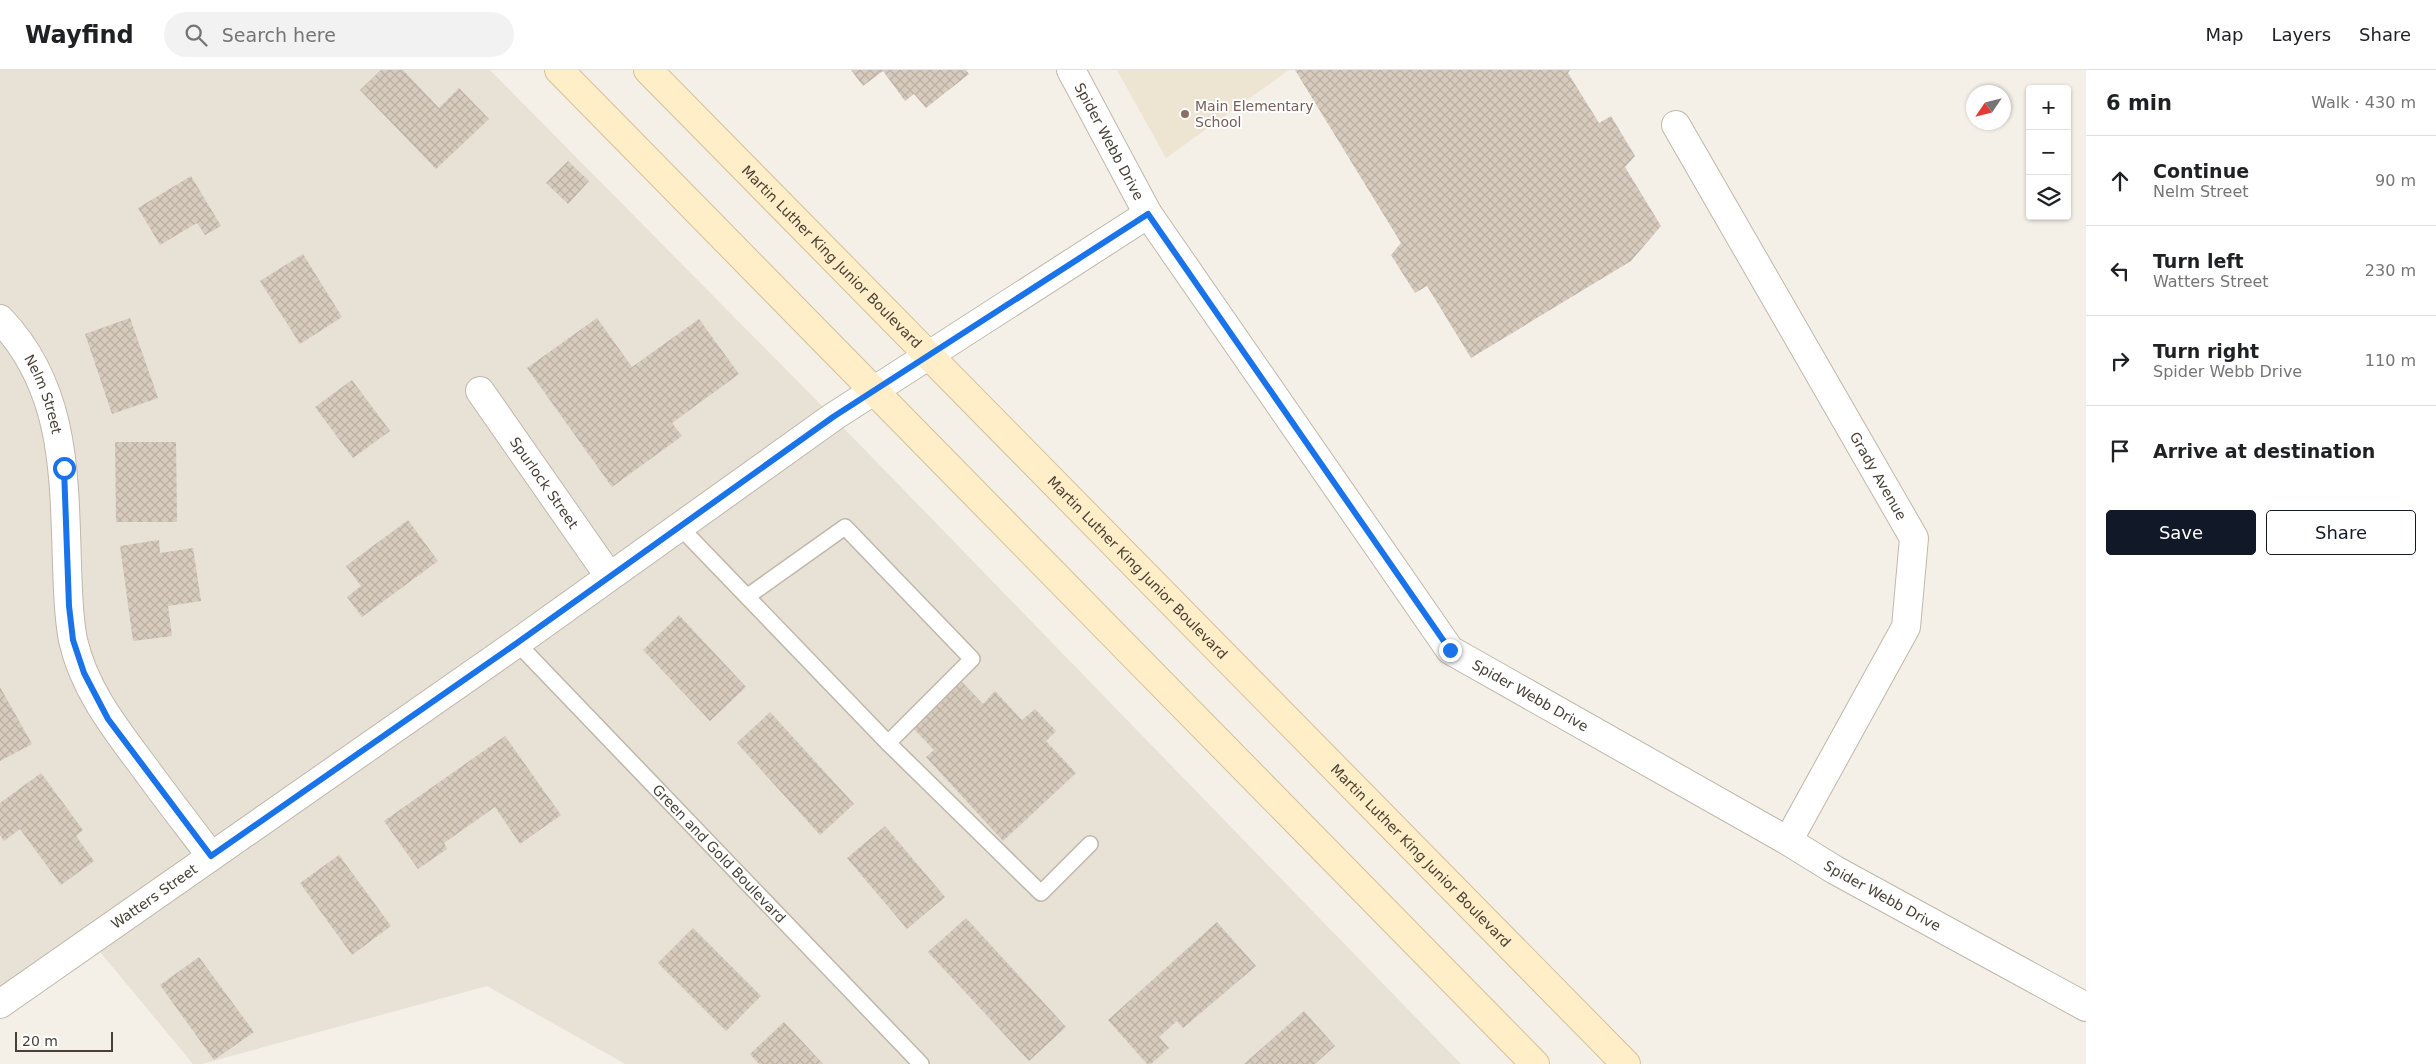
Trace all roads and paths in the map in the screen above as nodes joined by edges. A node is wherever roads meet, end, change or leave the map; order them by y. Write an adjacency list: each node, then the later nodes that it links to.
1 (559, 70): 8 (main road)
2 (648, 70): 7 (main road, Martin Luther King Junior Boulevard)
3 (1071, 70): 5 (street, Spider Webb Drive)
4 (1676, 125): 15 (street, Grady Avenue)
5 (1148, 214): 7 (street, Watters Street); 15 (street, Spider Webb Drive)
6 (0, 319): 17 (street, Nelm Street)
7 (930, 356): 8 (street, Watters Street); 22 (main road, Martin Luther King Junior Boulevard)
8 (874, 390): 10 (street, Watters Street); 21 (main road)
9 (480, 391): 11 (street, Spurlock Street)
10 (680, 526): 11 (street, Watters Street); 12 (lane)
11 (609, 576): 13 (street, Watters Street)
12 (748, 596): 14 (lane); 14 (lane)
13 (517, 643): 17 (street, Watters Street); 20 (lane, Green and Gold Boulevard)
14 (888, 743): 16 (lane)
15 (1788, 841): 19 (street, Spider Webb Drive)
16 (1090, 844)
17 (211, 856): 18 (street, Watters Street)
18 (0, 1004)
19 (2086, 1007)
20 (922, 1064)
21 (1535, 1064)
22 (1626, 1064)

